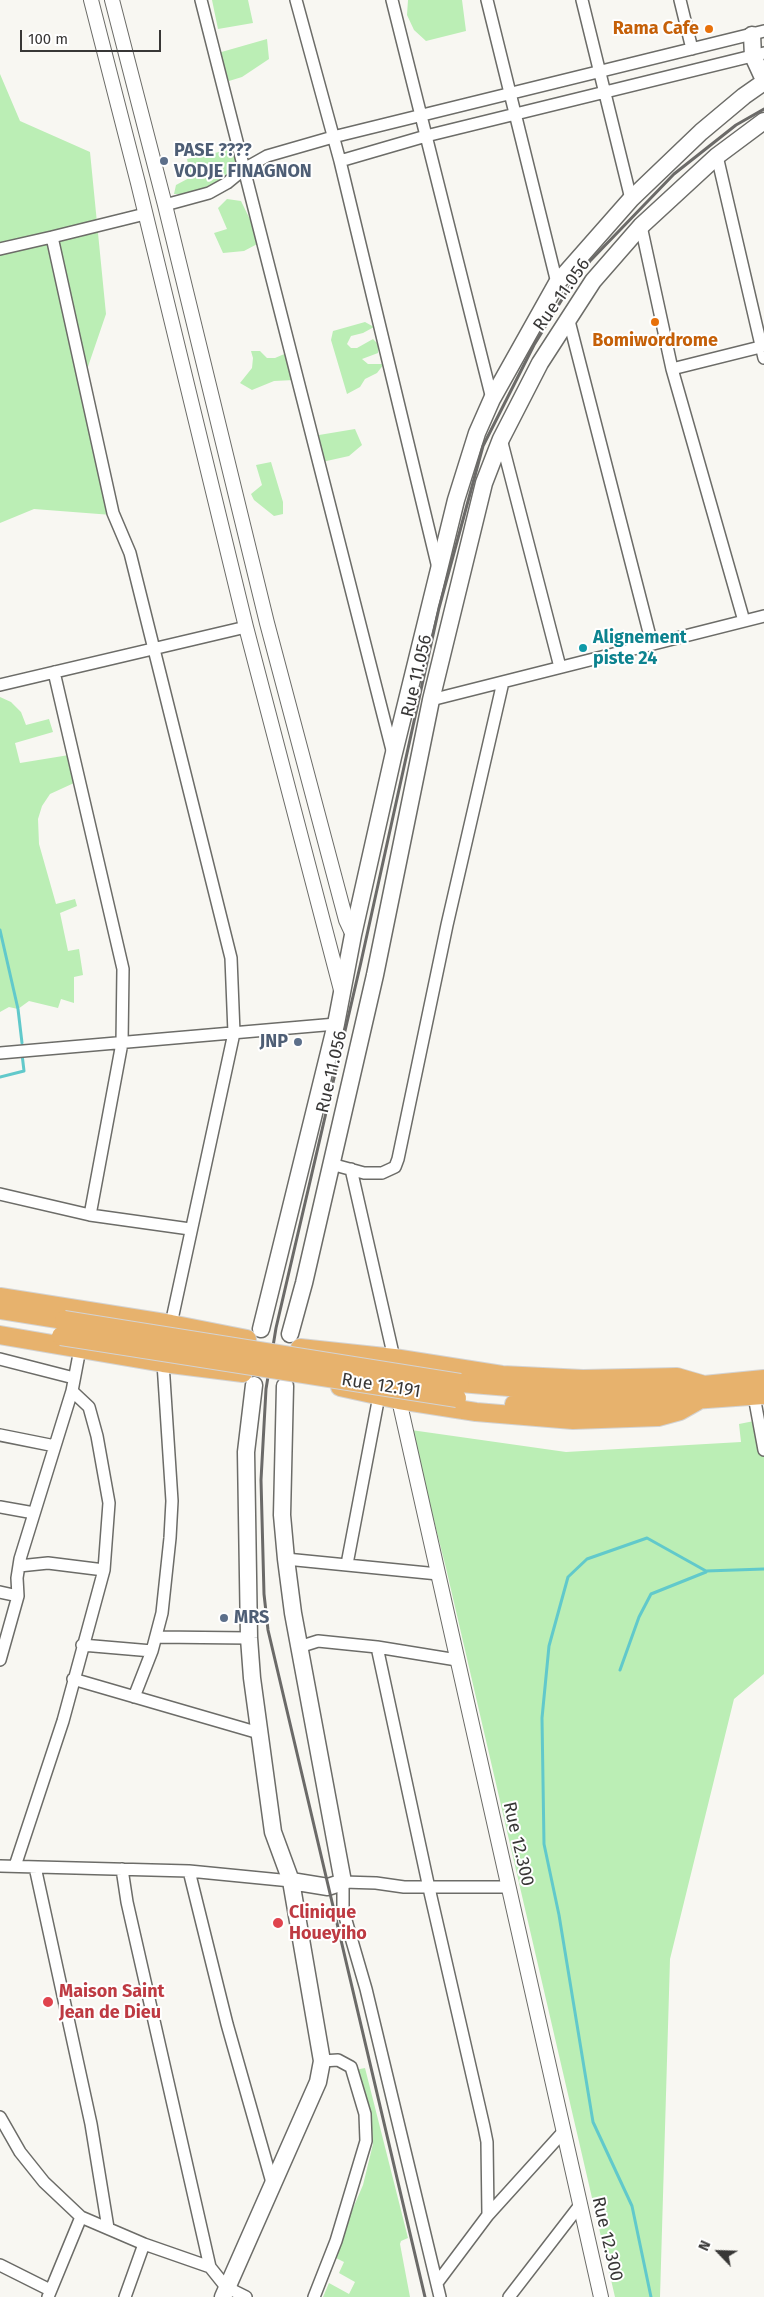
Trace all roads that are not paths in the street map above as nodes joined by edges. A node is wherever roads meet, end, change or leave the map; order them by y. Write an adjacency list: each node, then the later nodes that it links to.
1 (90, 0): 26 (street)
2 (112, 0): 25 (street)
3 (201, 0): 23 (street)
4 (296, 0): 20 (street)
5 (392, 0): 17 (street)
6 (488, 0): 15 (street)
7 (582, 0): 12 (street)
8 (680, 0): 10 (street)
9 (758, 33): 10 (street); 11 (main road)
10 (692, 49): 12 (street)
11 (759, 54): 13 (main road); 14 (street)
12 (599, 72): 14 (street); 15 (street)
13 (764, 81): 24 (main road)
14 (604, 92): 16 (street); 24 (street)
15 (511, 93): 16 (street); 17 (street)
16 (516, 114): 19 (street); 30 (street)
17 (420, 115): 19 (street); 20 (street)
18 (764, 121): 21 (main road, Rue 11.056)
19 (426, 136): 22 (street); 34 (street)
20 (333, 137): 22 (street); 23 (street)
21 (716, 156): 27 (main road, Rue 11.056); 32 (street)
22 (340, 161): 36 (street)
23 (244, 169): 25 (street); 47 (street)
24 (631, 199): 30 (main road)
25 (165, 205): 48 (street)
26 (145, 214): 28 (street); 39 (street)
27 (642, 226): 31 (main road, Rue 11.056); 33 (street)
28 (52, 237): 29 (street); 41 (street)
29 (0, 249)
30 (557, 283): 34 (main road)
31 (568, 317): 35 (main road, Rue 11.056); 40 (street)
32 (763, 350): 33 (street)
33 (672, 369): 38 (street)
34 (492, 398): 36 (main road)
35 (501, 439): 42 (street); 46 (main road, Rue 11.056)
36 (440, 574): 47 (main road)
37 (764, 616): 38 (street)
38 (744, 621): 40 (street)
39 (246, 627): 41 (street); 49 (street)
40 (652, 644): 42 (street)
41 (153, 650): 43 (street); 51 (street)
42 (560, 668): 44 (street)
43 (54, 672): 45 (street); 52 (street)
44 (503, 682): 46 (street); 55 (street)
45 (0, 685)
46 (431, 700): 54 (main road, Rue 11.056)
47 (393, 757): 48 (main road)
48 (353, 935): 49 (main road)
49 (342, 990): 50 (main road)
50 (336, 1024): 51 (street); 64 (main road)
51 (234, 1033): 52 (street); 58 (street)
52 (122, 1043): 53 (street); 57 (street)
53 (0, 1053)
54 (331, 1164): 55 (street); 66 (main road, Rue 11.056)
55 (351, 1169): 68 (street)
56 (0, 1194): 57 (street)
57 (90, 1215): 58 (street)
58 (190, 1229): 61 (street)
59 (0, 1298): 61 (main road)
60 (0, 1310): 63 (main road, Rue 12.191)
61 (172, 1324): 64 (main road)
62 (0, 1326): 63 (main road, Rue 12.191)
63 (62, 1328): 76 (main road, Rue 12.191, bridge)
64 (254, 1334): 66 (main road); 72 (main road)
65 (0, 1335): 67 (main road)
66 (295, 1341): 68 (main road); 74 (main road)
67 (80, 1349): 70 (main road); 71 (street)
68 (394, 1358): 76 (main road)
69 (0, 1359): 71 (street)
70 (163, 1363): 72 (main road); 92 (street)
71 (74, 1378): 75 (street)
72 (249, 1379): 74 (main road); 93 (main road)
73 (764, 1379): 76 (main road, Rue 12.191)
74 (290, 1382): 78 (main road); 85 (main road)
75 (72, 1391): 81 (street); 88 (street)
76 (702, 1391): 77 (main road, Rue 12.191); 79 (main road)
77 (759, 1395): 82 (street)
78 (379, 1396): 79 (main road); 86 (street)
79 (398, 1400): 89 (street, Rue 12.300)
80 (0, 1435): 81 (street)
81 (55, 1446): 84 (street)
82 (764, 1450)
83 (0, 1507): 84 (street)
84 (34, 1513): 87 (street)
85 (286, 1559): 86 (street); 95 (main road)
86 (347, 1564): 89 (street)
87 (19, 1566): 88 (street); 91 (street)
88 (104, 1570): 94 (street)
89 (438, 1574): 99 (street, Rue 12.300)
90 (0, 1592): 91 (street)
91 (18, 1596): 98 (street)
92 (156, 1637): 93 (street); 97 (street)
93 (249, 1638): 102 (main road)
94 (82, 1645): 97 (street); 100 (street)
95 (299, 1647): 96 (street); 109 (main road)
96 (377, 1647): 99 (street); 111 (street)
97 (152, 1651): 101 (street)
98 (0, 1660)
99 (457, 1660): 110 (street, Rue 12.300)
100 (73, 1679): 101 (street); 104 (street)
101 (134, 1697): 102 (street)
102 (259, 1733): 108 (main road)
103 (0, 1866): 104 (street)
104 (16, 1866): 105 (street)
105 (35, 1867): 106 (street); 119 (street)
106 (122, 1869): 107 (street); 122 (street)
107 (190, 1872): 108 (street); 115 (street)
108 (290, 1881): 109 (main road); 112 (main road)
109 (343, 1882): 111 (street); 123 (street)
110 (509, 1887): 111 (street); 114 (street, Rue 12.300)
111 (429, 1888): 117 (street)
112 (322, 2061): 115 (main road); 129 (street)
113 (0, 2117): 118 (street)
114 (564, 2131): 116 (street, Rue 12.300); 117 (street)
115 (273, 2187): 124 (main road)
116 (580, 2205): 126 (street); 131 (street, Rue 12.300)
117 (488, 2215): 123 (street)
118 (81, 2217): 119 (street); 125 (street)
119 (108, 2228): 120 (street)
120 (144, 2244): 122 (street); 127 (street)
121 (0, 2266): 125 (street)
122 (210, 2267): 124 (street)
123 (437, 2283): 130 (street)
124 (225, 2292): 128 (street)
125 (49, 2293)
126 (513, 2295)
127 (125, 2297)
128 (246, 2297)
129 (314, 2297)
130 (440, 2297)
131 (601, 2297)

